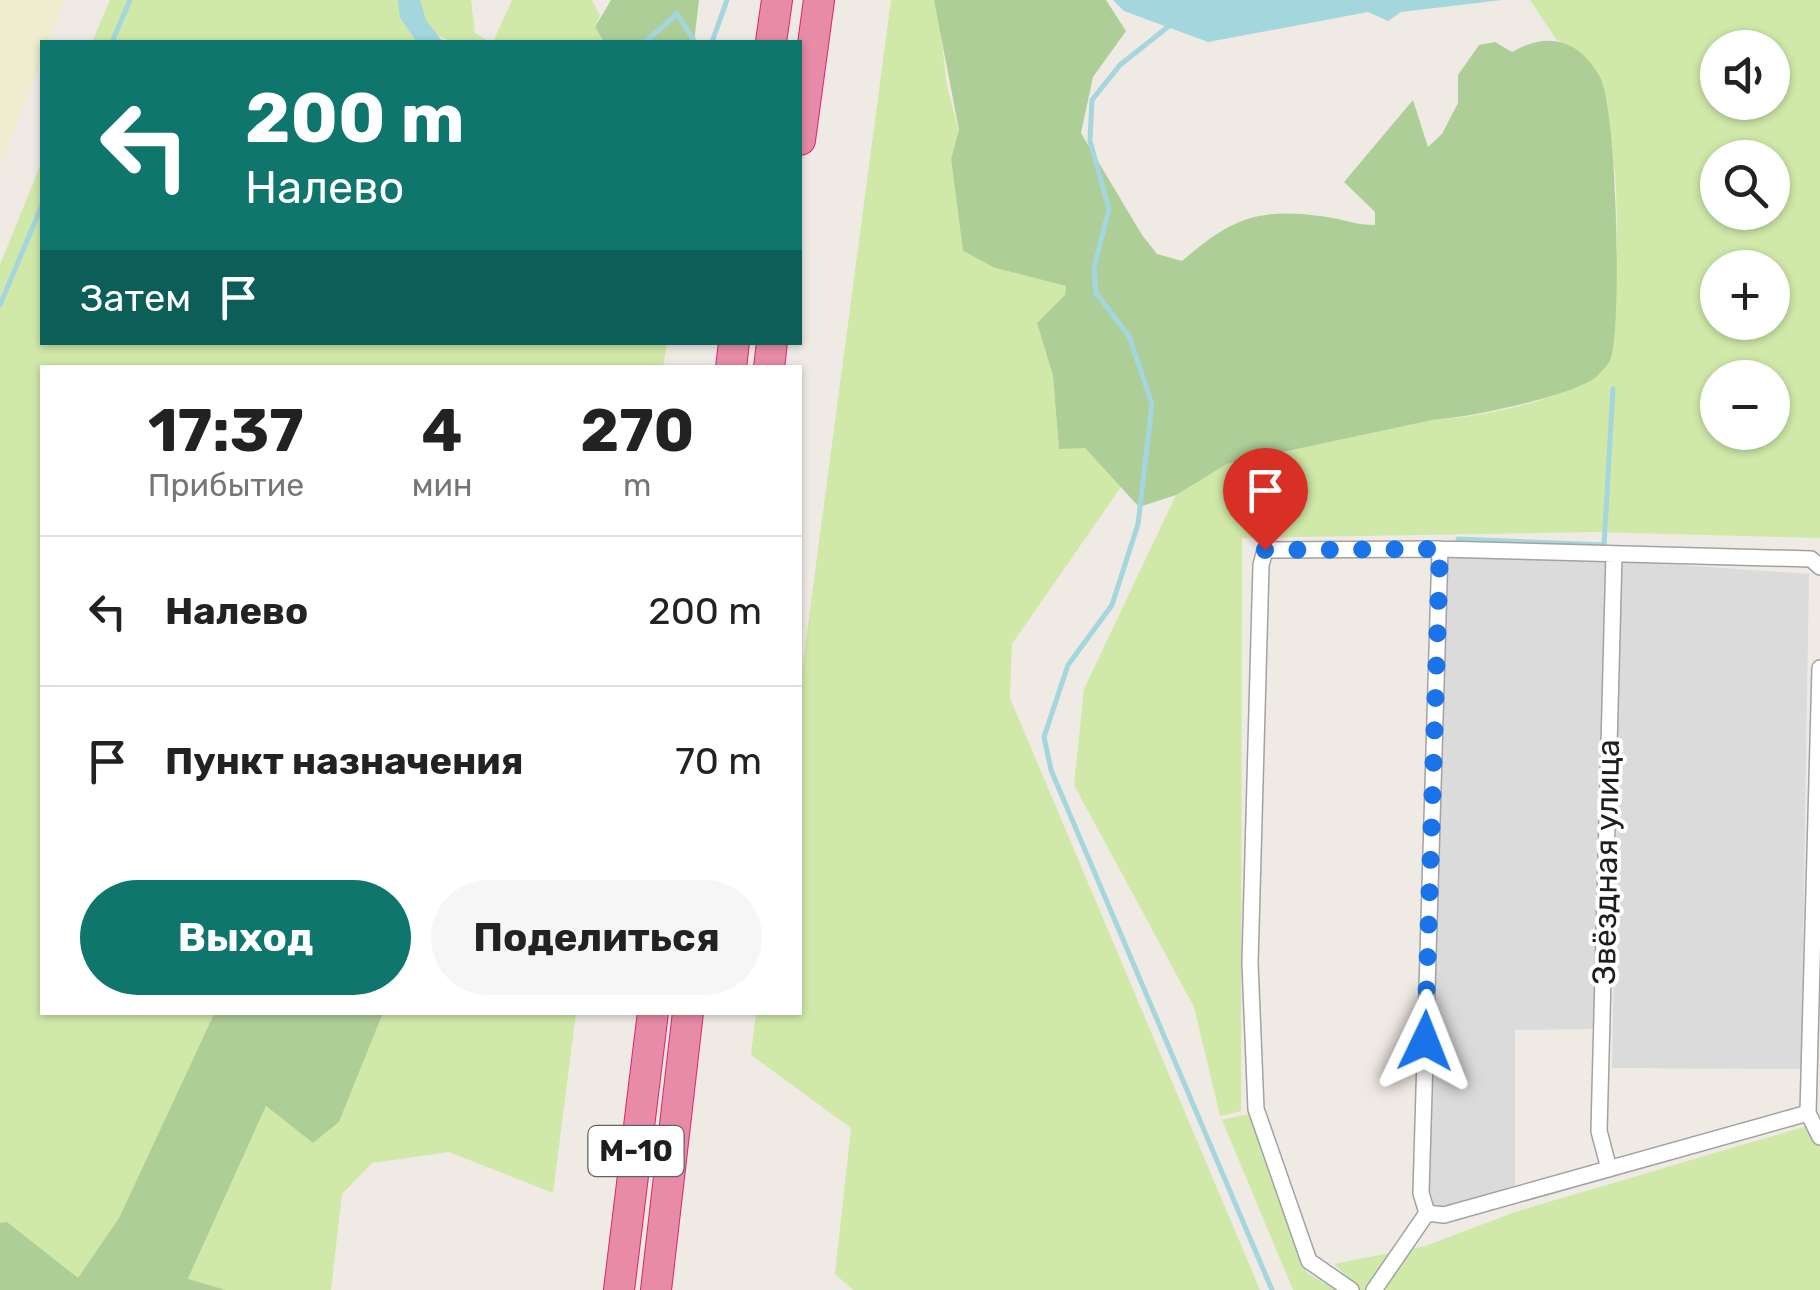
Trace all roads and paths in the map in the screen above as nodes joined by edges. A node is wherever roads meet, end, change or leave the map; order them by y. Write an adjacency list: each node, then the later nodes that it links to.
1 (777, 0): 3 (highway)
2 (819, 0): 4 (highway)
3 (771, 40)
4 (802, 125)
5 (1440, 549): 6 (street); 14 (street); 17 (street)
6 (1614, 554): 7 (street); 13 (street, Звёздная улица)
7 (1820, 567)
8 (1820, 668): 11 (street)
9 (653, 1015): 15 (highway, М-10)
10 (688, 1015): 16 (highway, М-10)
11 (1808, 1113): 12 (street); 13 (street)
12 (1820, 1137)
13 (1609, 1168): 14 (street)
14 (1427, 1213): 18 (street)
15 (619, 1290)
16 (656, 1290)
17 (1350, 1290)
18 (1374, 1290)

